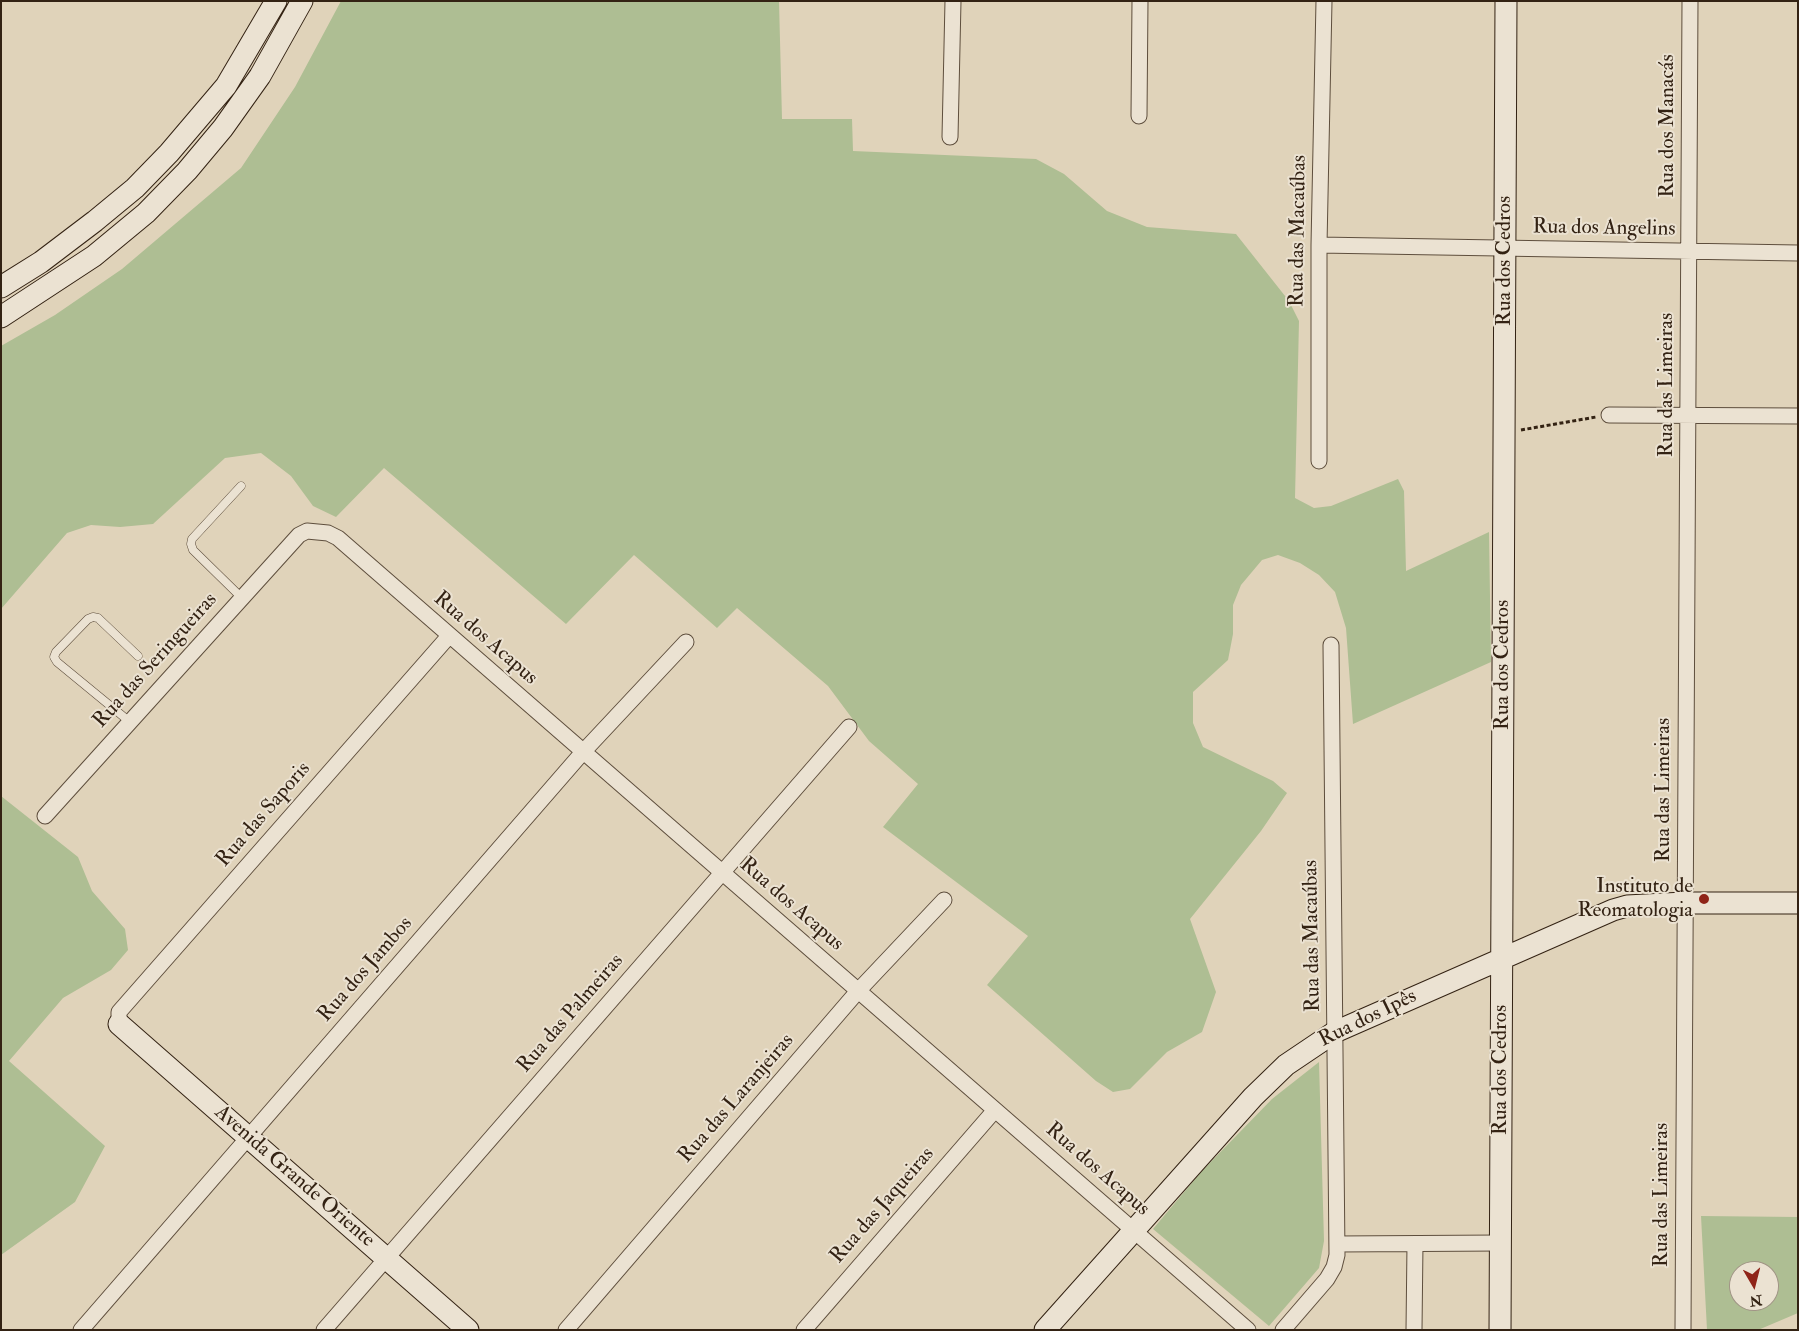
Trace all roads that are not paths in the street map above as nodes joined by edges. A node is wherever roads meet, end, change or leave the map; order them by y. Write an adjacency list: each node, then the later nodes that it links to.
1 (276, 1): 14 (street)
2 (302, 1): 15 (street)
3 (952, 1): 9 (street)
4 (1140, 1): 8 (street)
5 (1324, 1): 10 (street, Rua das Macaúbas)
6 (1506, 1): 11 (street, Rua dos Cedros)
7 (1690, 1): 12 (street, Rua dos Manacás)
8 (1138, 116)
9 (950, 137)
10 (1319, 245): 11 (street, Rua dos Angelins); 19 (street, Rua das Macaúbas)
11 (1505, 248): 12 (street, Rua dos Angelins); 35 (street, Rua dos Cedros)
12 (1690, 251): 13 (street, Rua dos Angelins); 16 (street, Rua das Limeiras)
13 (1798, 253)
14 (1, 287)
15 (1, 317)
16 (1688, 414): 17 (street); 18 (street); 33 (street, Rua das Limeiras)
17 (1609, 415)
18 (1798, 416)
19 (1319, 461)
20 (240, 486): 22 (lane)
21 (299, 535): 22 (street, Rua das Seringueiras); 23 (street, Rua dos Acapus)
22 (242, 598): 27 (street, Rua das Seringueiras)
23 (449, 636): 29 (street, Rua dos Acapus); 37 (street, Rua das Saporis)
24 (686, 642): 29 (street, Rua dos Jambos)
25 (1331, 645): 38 (street, Rua das Macaúbas)
26 (138, 656): 27 (lane)
27 (130, 722): 30 (street, Rua das Seringueiras)
28 (849, 727): 31 (street, Rua das Palmeiras)
29 (583, 752): 31 (street, Rua dos Acapus); 40 (street, Rua dos Jambos)
30 (45, 816)
31 (721, 872): 36 (street, Rua dos Acapus); 45 (street, Rua das Palmeiras)
32 (944, 900): 36 (street, Rua das Laranjeiras)
33 (1684, 903): 34 (street, Rua dos Ipês); 35 (street, Rua dos Ipês); 56 (street, Rua das Limeiras)
34 (1798, 904)
35 (1502, 957): 38 (street, Rua dos Ipês); 42 (street, Rua dos Cedros)
36 (858, 992): 39 (street, Rua dos Acapus); 49 (street, Rua das Laranjeiras)
37 (119, 1024): 40 (street, Avenida Grande Oriente)
38 (1335, 1032): 41 (street, Rua dos Ipês); 43 (street, Rua das Macaúbas)
39 (995, 1110): 41 (street, Rua dos Acapus); 50 (street, Rua das Jaqueiras)
40 (248, 1138): 45 (street, Avenida Grande Oriente); 46 (street, Rua dos Jambos)
41 (1133, 1230): 51 (street, Rua dos Ipês); 52 (street, Rua dos Acapus)
42 (1500, 1243): 44 (street); 55 (street, Rua dos Cedros)
43 (1337, 1244): 44 (street); 53 (street, Rua das Macaúbas)
44 (1414, 1244): 54 (street)
45 (387, 1259): 47 (street, Rua das Palmeiras); 48 (street, Avenida Grande Oriente)
46 (81, 1330)
47 (324, 1330)
48 (468, 1330)
49 (566, 1330)
50 (804, 1330)
51 (1044, 1330)
52 (1248, 1330)
53 (1283, 1330)
54 (1414, 1330)
55 (1500, 1330)
56 (1683, 1330)

